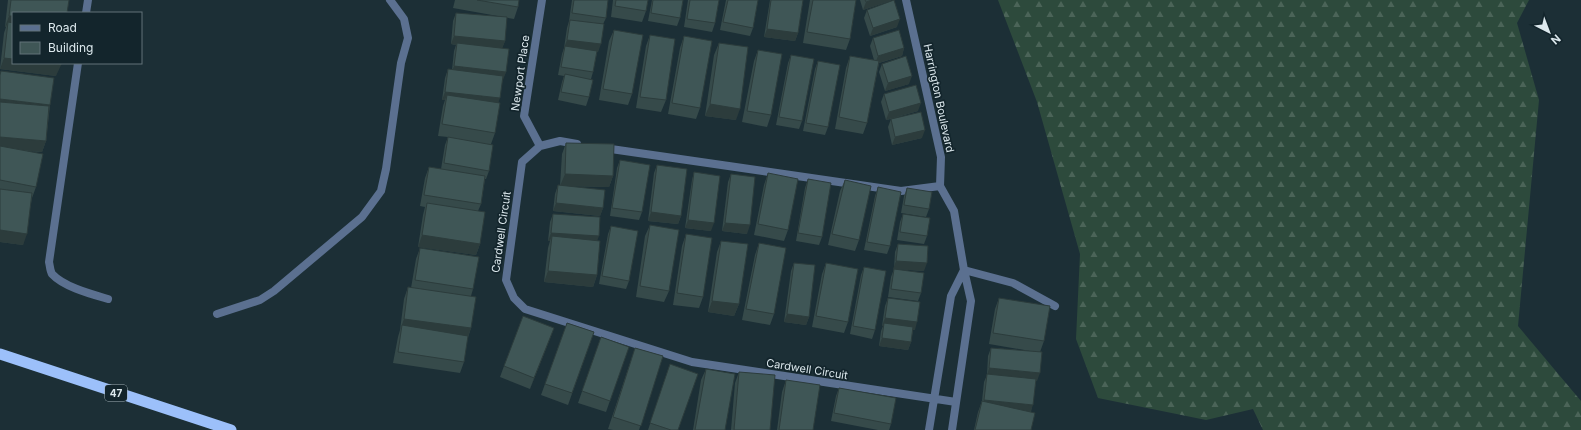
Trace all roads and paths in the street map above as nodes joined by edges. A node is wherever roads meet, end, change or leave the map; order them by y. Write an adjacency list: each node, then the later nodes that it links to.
1 (88, 0): 5 (street)
2 (390, 0): 14 (street)
3 (542, 0): 8 (street, Newport Place)
4 (906, 0): 10 (street, Harrington Boulevard)
5 (86, 12)
6 (78, 64): 12 (street)
7 (582, 145): 8 (street)
8 (540, 146): 16 (street, Cardwell Circuit)
9 (598, 147): 10 (street)
10 (940, 186): 11 (street)
11 (964, 270): 13 (street); 16 (street); 17 (street)
12 (108, 299)
13 (1056, 306)
14 (217, 314)
15 (0, 354): 18 (highway, 47)
16 (934, 400): 17 (street, Cardwell Circuit); 19 (street)
17 (956, 402): 20 (street)
18 (231, 430)
19 (929, 430)
20 (952, 430)

